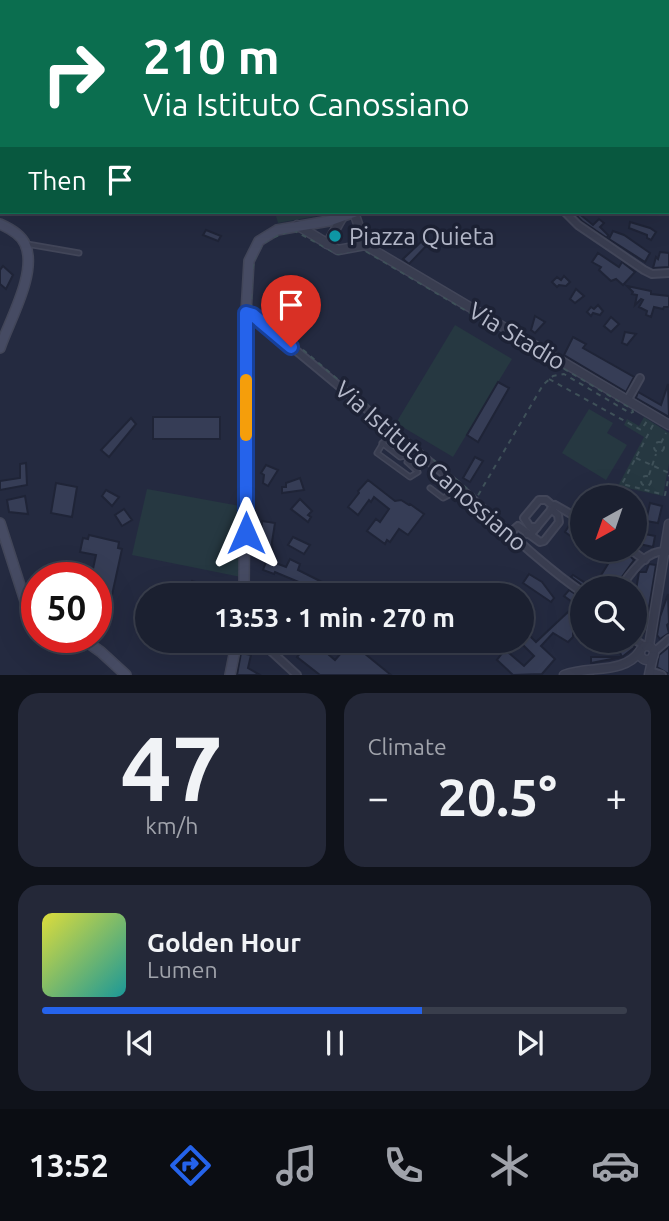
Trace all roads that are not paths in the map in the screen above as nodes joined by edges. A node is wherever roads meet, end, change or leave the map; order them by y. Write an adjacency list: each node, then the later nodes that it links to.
1 (348, 214): 4 (main road)
2 (355, 214): 9 (street)
3 (567, 214): 11 (street)
4 (343, 216): 6 (main road); 8 (street)
5 (0, 224): 7 (main road)
6 (297, 225): 8 (street); 12 (main road)
7 (25, 244): 10 (lane); 13 (main road)
8 (327, 244): 9 (street)
9 (365, 245): 15 (street, Via Stadio)
10 (79, 253)
11 (669, 274)
12 (246, 313): 16 (street, Via Istituto Canossiano); 34 (main road)
13 (1, 342)
14 (640, 377): 15 (street)
15 (627, 401): 17 (street, Via Stadio)
16 (391, 430): 18 (lane); 19 (street, Via Istituto Canossiano)
17 (668, 430)
18 (382, 443): 19 (lane); 19 (lane)
19 (413, 451): 20 (street, Via Istituto Canossiano)
20 (457, 485): 21 (lane); 27 (street, Via Istituto Canossiano)
21 (430, 488)
22 (552, 508): 23 (street); 26 (street); 26 (street); 29 (street)
23 (570, 514)
24 (0, 523): 36 (main road)
25 (669, 524): 30 (street)
26 (535, 529): 28 (street); 29 (street)
27 (510, 533): 28 (street); 35 (street, Via Istituto Canossiano)
28 (527, 534): 29 (street)
29 (536, 539)
30 (667, 551): 31 (street); 38 (street)
31 (648, 558)
32 (642, 562): 33 (street)
33 (629, 576)
34 (244, 583)
35 (570, 584)
36 (21, 589)
37 (669, 639): 39 (street)
38 (647, 643)
39 (647, 648)
40 (102, 653): 47 (main road)
41 (234, 653): 48 (main road)
42 (271, 653): 45 (street)
43 (641, 653): 50 (street)
44 (646, 653): 46 (street)
45 (274, 655): 49 (street)
46 (649, 673): 51 (street)
47 (125, 675)
48 (230, 675)
49 (297, 675)
50 (564, 675)
51 (663, 675)

